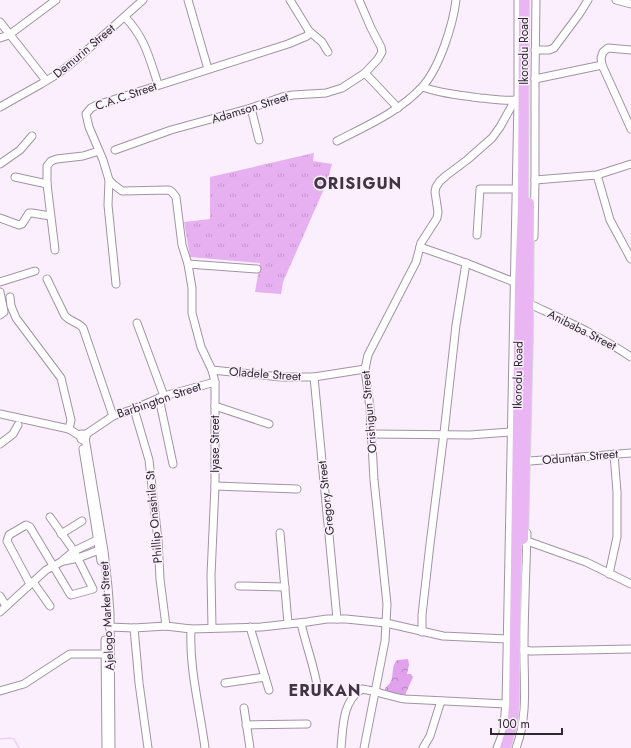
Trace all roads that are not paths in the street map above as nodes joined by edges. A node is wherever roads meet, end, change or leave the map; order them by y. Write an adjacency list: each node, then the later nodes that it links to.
1 (56, 0): 18 (street)
2 (136, 0): 26 (street, Demurin Street)
3 (143, 0): 15 (street, Demurin Street)
4 (188, 0): 24 (street)
5 (290, 0): 17 (street)
6 (456, 0): 29 (street)
7 (518, 0): 30 (street, Ikorodu Road)
8 (524, 0): 148 (highway, Ikorodu Road)
9 (531, 0): 89 (highway, Ikorodu Road)
10 (536, 0): 20 (street, Ikorodu Road)
11 (588, 0): 20 (street)
12 (616, 0): 14 (street)
13 (361, 1): 25 (street, Adamson Street)
14 (631, 4)
15 (125, 17): 28 (street); 32 (street, Demurin Street)
16 (0, 22): 18 (street)
17 (309, 31): 22 (street); 24 (street, C.A.C Street)
18 (9, 35): 19 (street); 26 (street)
19 (0, 38)
20 (535, 50): 27 (street, Ikorodu Road)
21 (631, 50): 23 (street)
22 (328, 52)
23 (602, 65): 27 (street); 35 (street)
24 (208, 69): 28 (street, C.A.C Street)
25 (365, 73): 33 (street, Adamson Street); 34 (street)
26 (44, 78): 31 (street, Demurin Street)
27 (535, 79): 46 (street, Ikorodu Road)
28 (158, 84): 40 (street, C.A.C Street)
29 (423, 87): 30 (street); 34 (street)
30 (516, 100): 48 (street, Ikorodu Road); 52 (street, Orishigun Street)
31 (0, 102)
32 (0, 107)
33 (251, 108): 37 (street); 39 (street, Adamson Street)
34 (398, 108): 38 (street)
35 (631, 129)
36 (32, 136): 41 (street)
37 (259, 140)
38 (337, 141)
39 (115, 150)
40 (99, 151): 45 (street, C.A.C Street); 47 (street)
41 (0, 164)
42 (631, 164): 43 (street)
43 (597, 175): 46 (street); 54 (street)
44 (15, 178): 47 (street)
45 (109, 180): 56 (street); 62 (street)
46 (535, 180): 65 (street, Ikorodu Road)
47 (47, 184): 49 (street)
48 (516, 189): 51 (street); 61 (street, Ikorodu Road)
49 (50, 216): 50 (street); 53 (street)
50 (0, 218)
51 (477, 235)
52 (420, 247): 55 (street); 69 (street, Orishigun Street)
53 (55, 250)
54 (631, 259)
55 (466, 263): 61 (street); 83 (street)
56 (188, 264): 57 (street); 70 (street, Iyase Street)
57 (257, 269)
58 (35, 271): 60 (street)
59 (47, 279): 77 (street)
60 (0, 282)
61 (514, 282): 81 (street, Ikorodu Road)
62 (116, 284)
63 (0, 292): 66 (street)
64 (10, 297): 80 (street)
65 (532, 305): 68 (street, Anibaba Street); 89 (street, Ikorodu Road)
66 (0, 315)
67 (137, 323): 73 (street)
68 (631, 357)
69 (365, 369): 71 (street, Oladele Street); 82 (street, Orishigun Street)
70 (212, 370): 71 (street, Oladele Street); 72 (street, Iyase Street)
71 (314, 377): 113 (street, Gregory Street)
72 (215, 382): 73 (street, Barbington Street); 74 (street, Iyase Street)
73 (162, 397): 75 (street, Barbington Street); 88 (street)
74 (216, 406): 78 (street); 90 (street, Iyase Street)
75 (134, 409): 77 (street, Barbington Street); 117 (street, Phillip Onashile St)
76 (0, 414): 80 (street)
77 (113, 416): 84 (street, Barbington Street)
78 (269, 424)
79 (18, 425): 85 (street)
80 (70, 429): 84 (street)
81 (511, 432): 83 (street); 124 (street, Ikorodu Road)
82 (372, 434): 83 (street); 116 (street, Orishigun Street)
83 (444, 434): 123 (street)
84 (83, 437): 97 (street, Ajelogo Market Street); 118 (street, Ajelogo Market Street)
85 (0, 444)
86 (631, 453): 87 (street, Oduntan Street)
87 (614, 454): 89 (street, Oduntan Street); 104 (street)
88 (173, 464)
89 (528, 465): 92 (highway, Ikorodu Road)
90 (215, 486): 91 (street); 121 (street, Iyase Street)
91 (297, 489)
92 (526, 512): 98 (street, Ikorodu Road); 149 (highway, Ikorodu Road)
93 (50, 517): 96 (street)
94 (82, 521): 96 (street)
95 (280, 533): 108 (street)
96 (61, 534): 99 (street)
97 (97, 540): 99 (street); 100 (street, Ajelogo Market Street)
98 (527, 541): 104 (street); 126 (street, Ikorodu Road)
99 (74, 550): 101 (street); 102 (street)
100 (99, 550): 101 (street); 127 (street, Ajelogo Market Street)
101 (78, 558): 102 (street); 103 (street)
102 (61, 562): 103 (street)
103 (53, 566): 105 (street); 105 (street)
104 (609, 574): 106 (street)
105 (31, 583): 110 (street); 111 (street)
106 (631, 584)
107 (239, 586): 108 (street)
108 (285, 587): 114 (street)
109 (0, 596): 110 (street)
110 (6, 606): 112 (street)
111 (50, 606)
112 (0, 612)
113 (336, 619): 115 (street); 116 (street)
114 (288, 623): 115 (street); 119 (street)
115 (301, 623): 132 (street)
116 (386, 623): 123 (street); 131 (street, Orishigun Street)
117 (166, 626): 120 (street); 122 (street)
118 (110, 627): 120 (street); 140 (street, Ajelogo Market Street)
119 (250, 627): 121 (street); 128 (street)
120 (134, 628): 141 (street)
121 (212, 628): 122 (street)
122 (191, 630): 142 (street)
123 (422, 632): 124 (street)
124 (507, 639): 135 (street, Ikorodu Road)
125 (631, 649): 126 (street)
126 (524, 650): 150 (street, Ikorodu Road)
127 (105, 654): 133 (street); 139 (street, Ajelogo Market Street)
128 (265, 677): 129 (street); 130 (street)
129 (226, 683)
130 (268, 690)
131 (375, 690): 134 (street); 144 (street); 145 (street, Orishigun Street)
132 (318, 691)
133 (0, 692)
134 (441, 701): 135 (street); 146 (street)
135 (506, 704): 147 (street, Ikorodu Road)
136 (244, 708): 138 (street)
137 (307, 724): 138 (street)
138 (246, 726): 143 (street)
139 (106, 748)
140 (111, 748)
141 (148, 748)
142 (205, 748)
143 (250, 748)
144 (341, 748)
145 (364, 748)
146 (423, 748)
147 (497, 748)
148 (504, 748)
149 (512, 748)
150 (516, 748)

